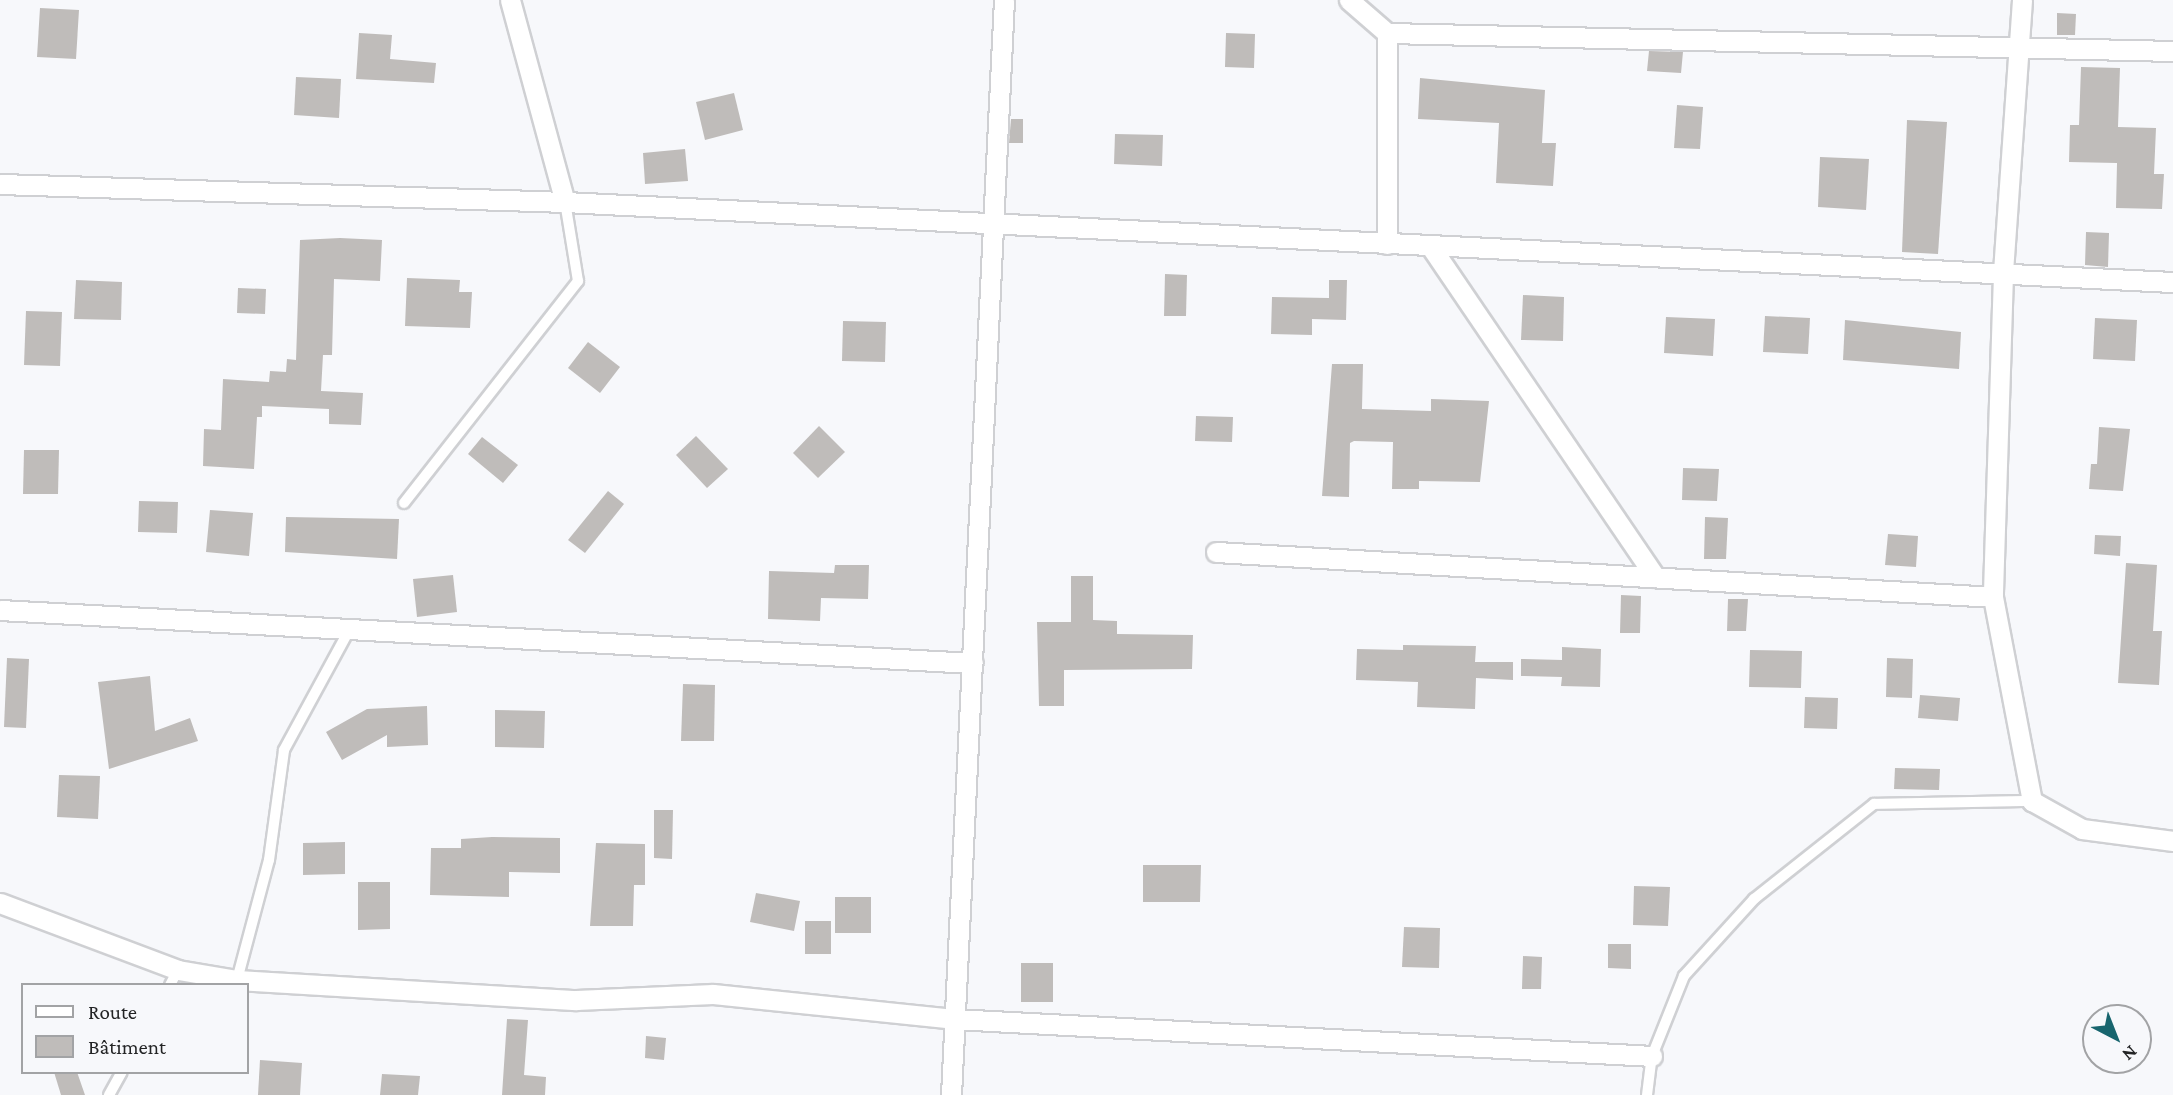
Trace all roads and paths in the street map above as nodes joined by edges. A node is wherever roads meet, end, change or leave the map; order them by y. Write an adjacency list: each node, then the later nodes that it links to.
1 (510, 0): 9 (street)
2 (1004, 0): 10 (street)
3 (1349, 0): 5 (street)
4 (2022, 0): 6 (street)
5 (1387, 33): 6 (street); 11 (street)
6 (2019, 46): 7 (street); 13 (street)
7 (2173, 51)
8 (0, 184): 9 (street)
9 (565, 202): 10 (street); 15 (lane)
10 (991, 224): 11 (street); 21 (street)
11 (1387, 244): 12 (street)
12 (1431, 247): 13 (street); 17 (street)
13 (2003, 274): 14 (street); 18 (street)
14 (2173, 282)
15 (404, 502)
16 (1216, 552): 17 (street)
17 (1655, 577): 18 (street)
18 (1993, 597): 22 (street)
19 (0, 610): 20 (street)
20 (348, 632): 21 (street); 26 (lane)
21 (973, 663): 27 (street)
22 (2032, 801): 23 (street); 28 (lane)
23 (2173, 841)
24 (0, 903): 25 (street)
25 (174, 977): 26 (street)
26 (237, 980): 27 (street)
27 (954, 1019): 28 (street); 31 (street)
28 (1651, 1056): 32 (lane)
29 (121, 1074): 30 (lane)
30 (109, 1095)
31 (951, 1095)
32 (1647, 1095)

